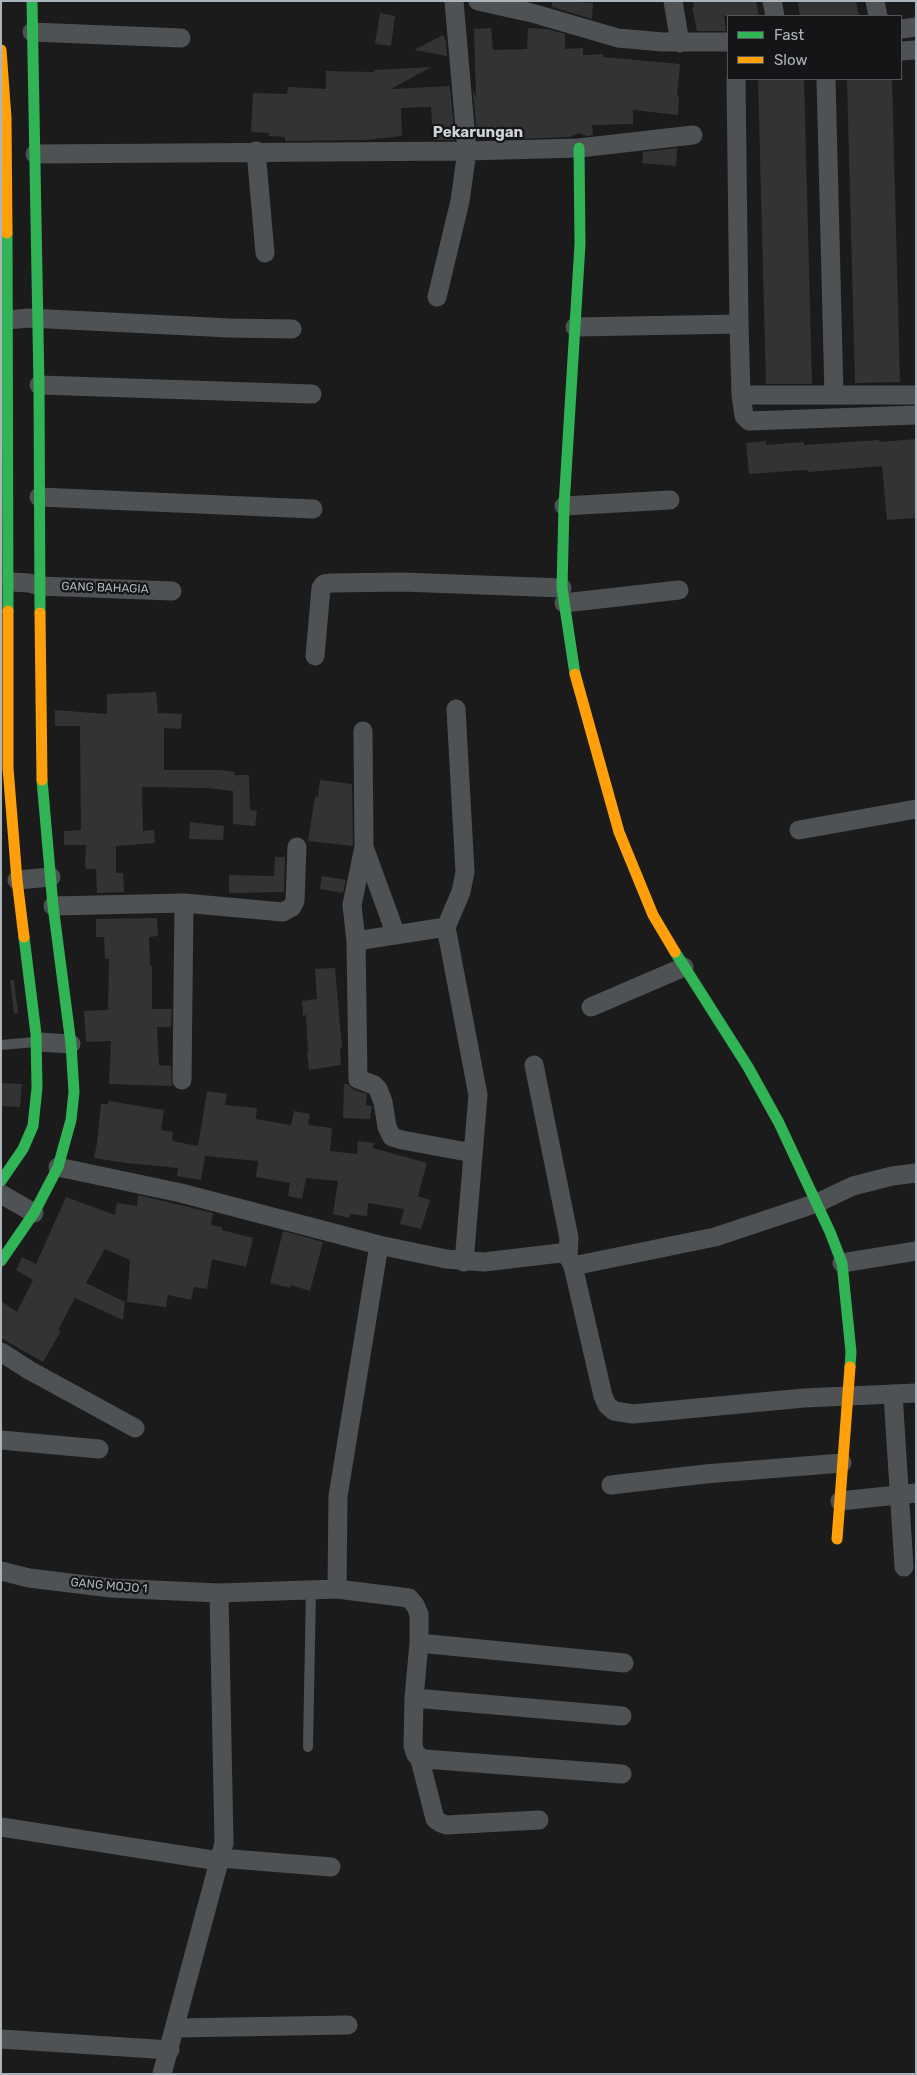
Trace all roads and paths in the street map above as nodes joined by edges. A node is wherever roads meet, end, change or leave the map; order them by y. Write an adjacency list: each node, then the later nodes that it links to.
1 (32, 1): 11 (street)
2 (454, 1): 23 (street)
3 (478, 1): 14 (street)
4 (673, 1): 14 (street)
5 (772, 1): 7 (street)
6 (875, 1): 8 (street)
7 (775, 15)
8 (878, 15)
9 (916, 27): 10 (street)
10 (902, 29)
11 (32, 32): 12 (street); 25 (street)
12 (181, 38)
13 (727, 42): 14 (street)
14 (680, 43)
15 (1, 50): 22 (street)
16 (916, 50): 17 (street)
17 (902, 52)
18 (736, 80): 30 (street)
19 (826, 80): 36 (street)
20 (693, 135): 21 (street)
21 (579, 148): 23 (street); 31 (street)
22 (4, 150): 27 (street)
23 (467, 150): 24 (street); 28 (street)
24 (256, 151): 25 (street); 26 (street)
25 (35, 154): 27 (street)
26 (265, 253)
27 (17, 268): 29 (street); 29 (street)
28 (437, 297)
29 (22, 319): 32 (street); 33 (street); 39 (street)
30 (739, 324): 31 (street); 35 (street)
31 (575, 327): 42 (street)
32 (292, 329)
33 (39, 385): 34 (street); 40 (street)
34 (312, 394)
35 (741, 395): 36 (street); 38 (street)
36 (834, 395): 37 (street)
37 (916, 395)
38 (916, 415)
39 (5, 429): 44 (street)
40 (39, 497): 43 (street); 44 (street)
41 (670, 500): 42 (street)
42 (564, 506): 47 (street)
43 (313, 509)
44 (22, 584): 45 (street, GANG BAHAGIA); 49 (street); 49 (street)
45 (172, 590)
46 (679, 590): 47 (street)
47 (563, 596): 48 (street); 64 (street)
48 (314, 656)
49 (18, 663): 54 (street); 54 (street)
50 (456, 709): 60 (street)
51 (363, 730): 56 (street)
52 (916, 809): 53 (street)
53 (799, 830)
54 (29, 833): 57 (street); 57 (street)
55 (297, 847): 58 (street)
56 (364, 847): 61 (street); 63 (street)
57 (33, 878): 59 (street); 59 (street)
58 (184, 903): 59 (street); 71 (street)
59 (40, 911): 62 (street); 62 (street)
60 (446, 927): 61 (street); 72 (street)
61 (396, 935): 63 (street)
62 (41, 941): 65 (street); 65 (street)
63 (356, 941): 72 (street)
64 (684, 967): 66 (street); 76 (street)
65 (44, 975): 67 (street); 68 (street)
66 (591, 1007)
67 (37, 1042): 68 (street); 69 (lane); 75 (street)
68 (66, 1043): 73 (street)
69 (1, 1045)
70 (534, 1065): 81 (street)
71 (182, 1080)
72 (474, 1153): 82 (street)
73 (58, 1167): 77 (street); 78 (street)
74 (916, 1173): 76 (street)
75 (3, 1191): 77 (street)
76 (817, 1203): 81 (street); 83 (street)
77 (30, 1211): 80 (street)
78 (379, 1245): 82 (street); 99 (street)
79 (916, 1251): 83 (street)
80 (1, 1260)
81 (571, 1261): 82 (street); 87 (street)
82 (464, 1262)
83 (842, 1263): 87 (street)
84 (2, 1356): 88 (street)
85 (916, 1393): 86 (street)
86 (893, 1394): 87 (street); 93 (street)
87 (847, 1396): 91 (street)
88 (135, 1428)
89 (1, 1440): 90 (street)
90 (99, 1449)
91 (842, 1463): 92 (street); 94 (street)
92 (611, 1485)
93 (908, 1494): 94 (street); 96 (street)
94 (840, 1501): 95 (street)
95 (837, 1539)
96 (904, 1567)
97 (1, 1571): 100 (street, GANG MOJO 1)
98 (311, 1589): 99 (street, GANG MOJO 1); 100 (street, GANG MOJO 1); 105 (lane)
99 (337, 1589): 101 (street, GANG MOJO 1)
100 (219, 1593): 110 (street)
101 (419, 1643): 102 (street); 103 (street)
102 (624, 1663)
103 (414, 1698): 104 (street); 106 (street)
104 (622, 1716)
105 (308, 1747)
106 (419, 1756): 107 (street); 108 (street)
107 (622, 1774)
108 (539, 1820)
109 (1, 1827): 110 (street)
110 (220, 1860): 111 (street); 113 (street)
111 (331, 1867)
112 (348, 2025): 113 (street)
113 (176, 2028): 115 (street)
114 (1, 2039): 115 (street)
115 (170, 2050): 116 (street)
116 (162, 2074)

